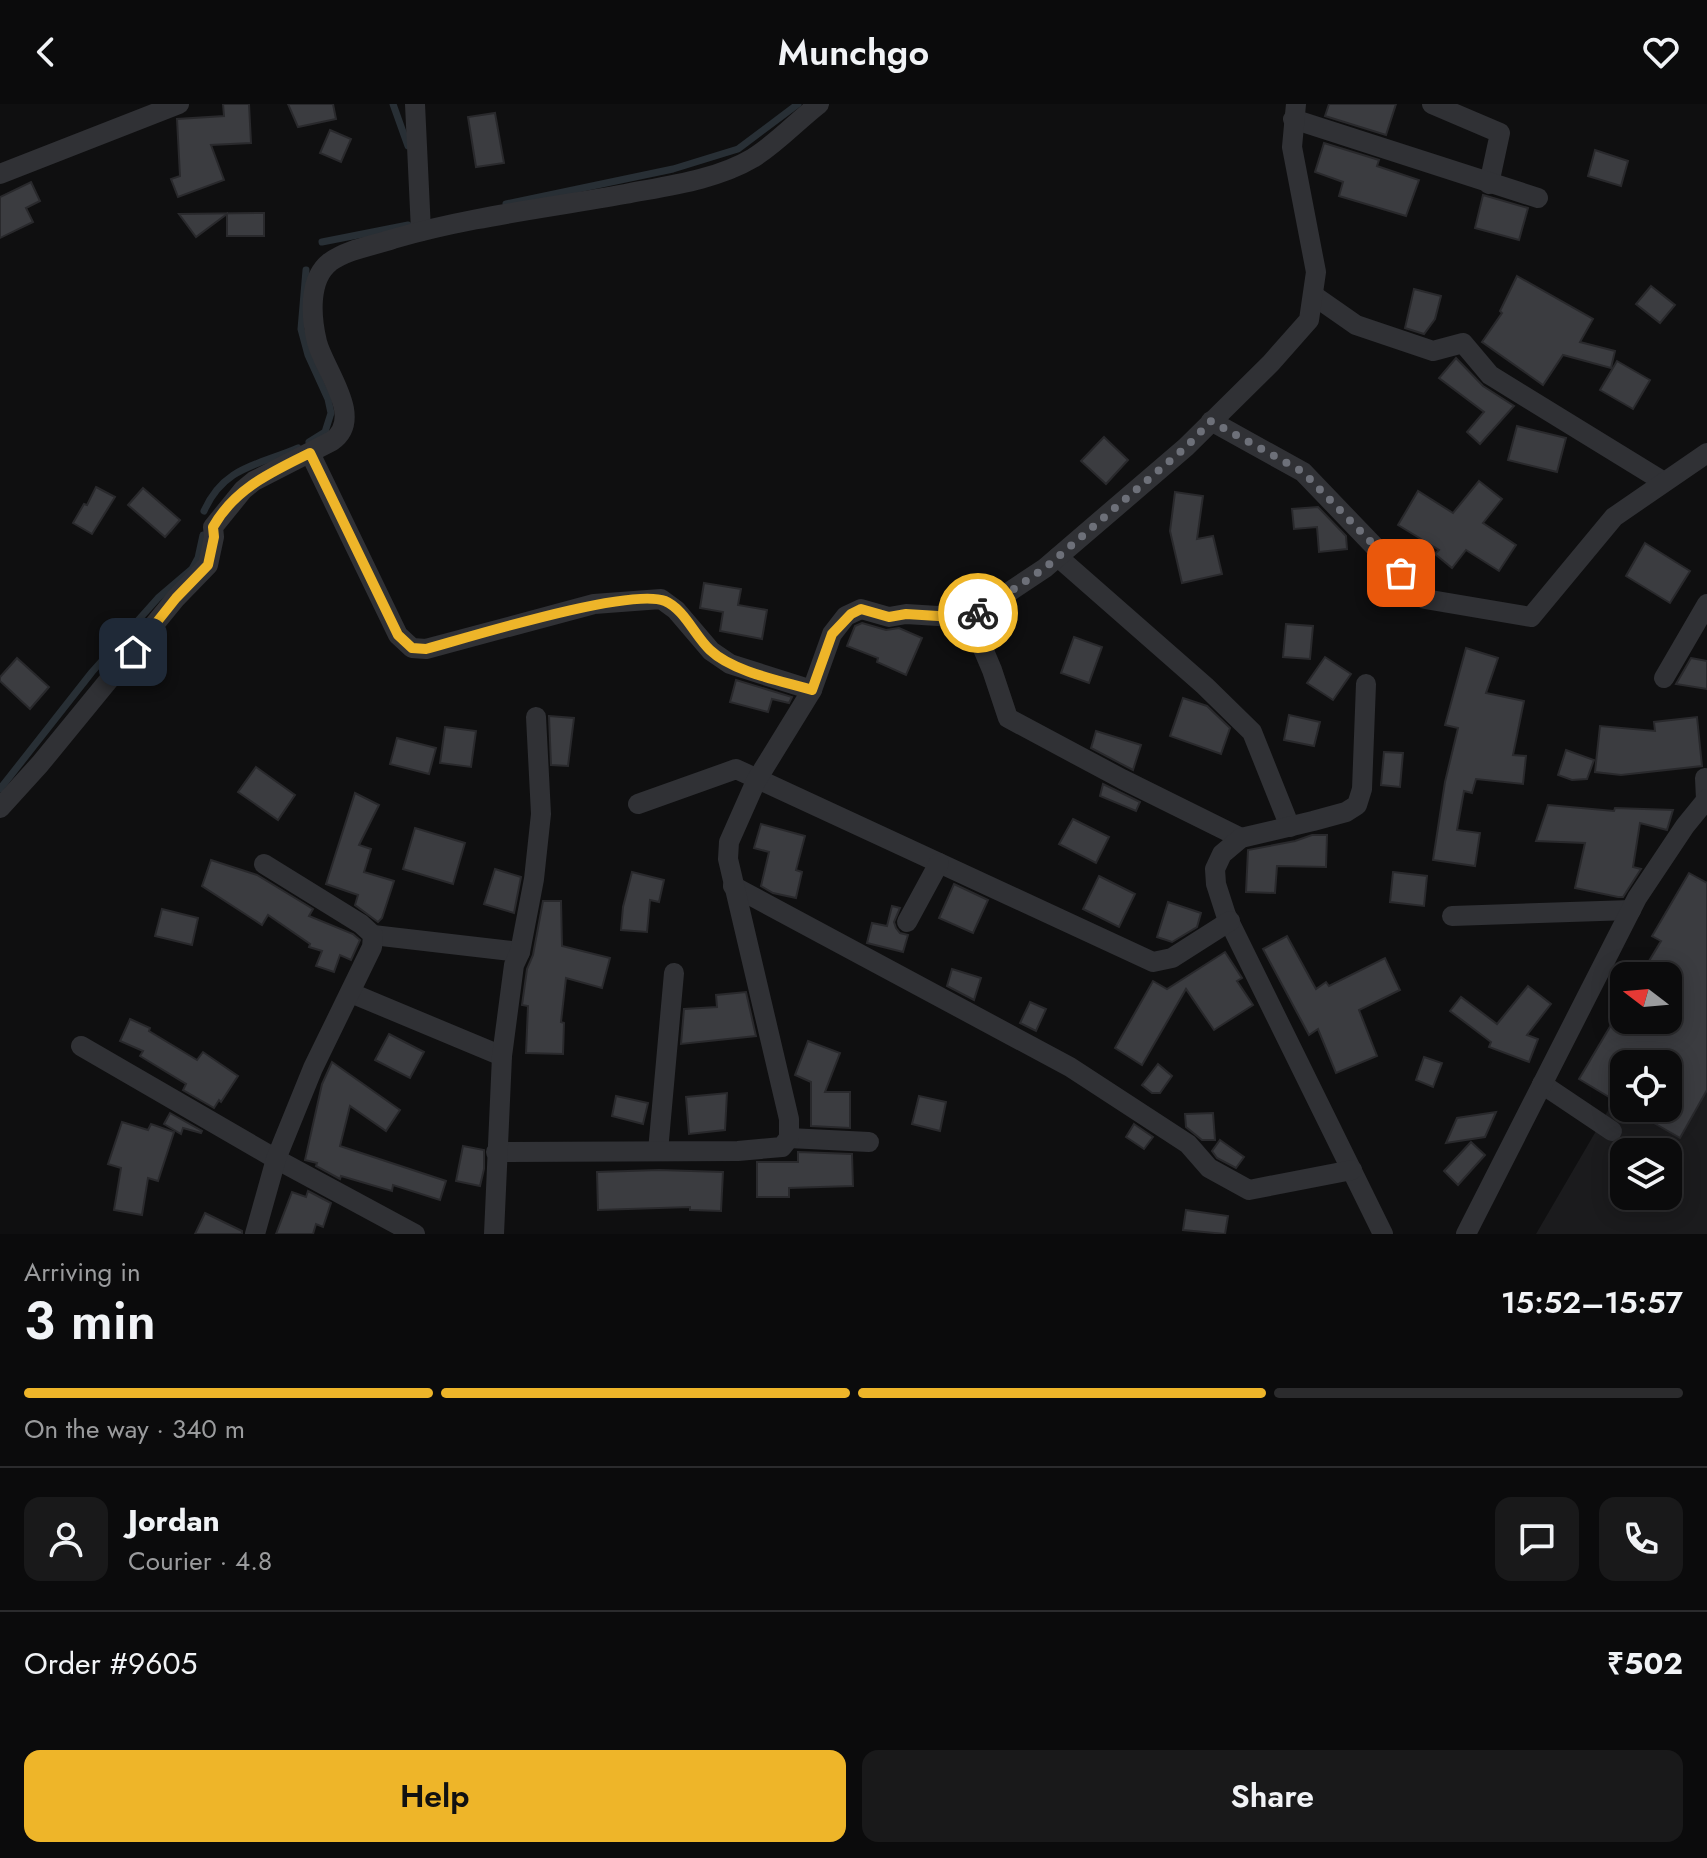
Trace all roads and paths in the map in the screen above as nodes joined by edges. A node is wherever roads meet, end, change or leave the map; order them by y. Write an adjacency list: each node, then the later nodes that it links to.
1 (179, 104): 6 (street)
2 (415, 104): 9 (street)
3 (1432, 104): 7 (street)
4 (817, 105): 9 (street)
5 (1295, 111): 7 (street); 10 (street)
6 (0, 174)
7 (1489, 184): 8 (street)
8 (1538, 198)
9 (421, 223): 12 (street)
10 (1313, 295): 11 (street); 14 (street)
11 (1211, 421): 14 (street); 15 (street)
12 (310, 453): 20 (street); 26 (street)
13 (1707, 453): 14 (street)
14 (1664, 482)
15 (1058, 557): 17 (street); 27 (street)
16 (1707, 604): 18 (street)
17 (970, 618): 20 (street); 28 (street)
18 (1664, 678)
19 (1366, 684): 27 (street)
20 (812, 690): 23 (street)
21 (536, 717): 37 (street)
22 (1705, 778): 24 (street)
23 (756, 781): 25 (street); 29 (street); 31 (street)
24 (1707, 799): 32 (street)
25 (638, 804)
26 (0, 808)
27 (1290, 827): 28 (street)
28 (1241, 838): 34 (street)
29 (939, 863): 34 (street); 35 (street)
30 (264, 864): 36 (street)
31 (733, 886): 44 (street); 49 (street)
32 (1631, 910): 33 (street); 42 (street)
33 (1452, 916)
34 (1230, 921): 49 (street)
35 (907, 922)
36 (373, 935): 37 (street); 39 (street)
37 (520, 952): 41 (street)
38 (674, 973): 46 (street)
39 (351, 993): 41 (street); 48 (street)
40 (81, 1046): 48 (street)
41 (502, 1056): 47 (street)
42 (1542, 1084): 43 (street); 54 (street)
43 (1612, 1131)
44 (789, 1138): 45 (street); 46 (street)
45 (869, 1142)
46 (658, 1151): 47 (street)
47 (496, 1152): 52 (street)
48 (276, 1159): 50 (street); 51 (street)
49 (1352, 1170): 53 (street)
50 (255, 1234)
51 (415, 1234)
52 (494, 1234)
53 (1383, 1234)
54 (1466, 1234)

